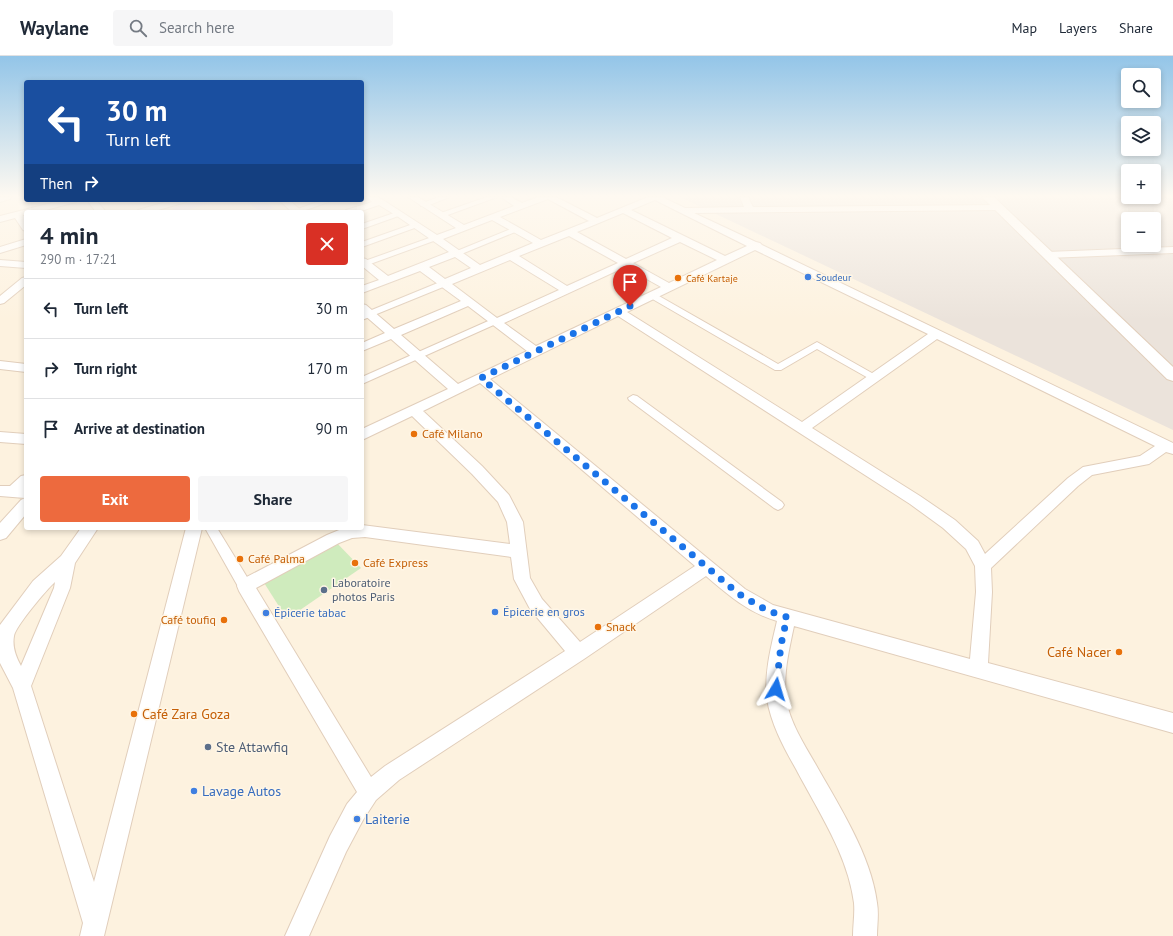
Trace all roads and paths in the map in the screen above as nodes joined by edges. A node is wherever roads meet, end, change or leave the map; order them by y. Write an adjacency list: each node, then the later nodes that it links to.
1 (382, 238): 11 (street)
2 (495, 238): 16 (street)
3 (530, 238): 12 (street)
4 (555, 238): 12 (street)
5 (580, 238): 23 (street)
6 (680, 238): 19 (street); 23 (street)
7 (742, 238): 13 (street)
8 (1030, 238): 17 (street)
9 (434, 239): 16 (street); 21 (street)
10 (24, 243): 14 (street)
11 (364, 244)
12 (541, 244): 18 (street)
13 (757, 245): 19 (street); 41 (street)
14 (0, 250)
15 (1173, 250): 17 (street)
16 (456, 253): 25 (street); 26 (street)
17 (1047, 255): 48 (street)
18 (511, 256): 26 (street); 32 (street)
19 (725, 260): 30 (street)
20 (0, 263): 24 (street)
21 (364, 263)
22 (364, 264): 27 (street)
23 (625, 264): 30 (street); 32 (street)
24 (24, 265)
25 (422, 266): 27 (street); 29 (street)
26 (479, 269): 29 (street)
27 (386, 280): 31 (street)
28 (24, 282): 34 (street)
29 (445, 283): 37 (street); 38 (street)
30 (669, 287): 35 (street)
31 (364, 289)
32 (567, 290): 40 (street)
33 (0, 292): 34 (street)
34 (11, 292): 36 (street)
35 (652, 296): 39 (street); 49 (street)
36 (0, 301)
37 (469, 302): 40 (street); 42 (street)
38 (365, 312): 42 (street)
39 (619, 312): 44 (street); 55 (street)
40 (496, 322): 44 (street); 45 (street)
41 (937, 333): 49 (street); 59 (street)
42 (394, 334): 43 (street); 45 (street)
43 (364, 346)
44 (536, 352): 50 (street)
45 (418, 356): 51 (street); 52 (street)
46 (0, 366): 47 (street)
47 (24, 368)
48 (1173, 376)
49 (874, 377): 55 (street)
50 (481, 378): 52 (street); 71 (street)
51 (364, 380)
52 (456, 389): 54 (street)
53 (633, 398): 62 (street)
54 (414, 410): 56 (street); 68 (street)
55 (802, 428): 70 (street)
56 (364, 434)
57 (0, 437): 58 (street)
58 (24, 439)
59 (1169, 447): 70 (street)
60 (24, 482): 61 (street)
61 (13, 492)
62 (778, 505)
63 (24, 506): 67 (street)
64 (89, 530): 69 (street)
65 (194, 530): 79 (street)
66 (212, 530): 72 (street)
67 (0, 534)
68 (519, 552): 72 (street); 74 (street)
69 (67, 560): 76 (street); 76 (street)
70 (983, 566): 75 (street)
71 (707, 567): 73 (street); 74 (street)
72 (245, 586): 78 (street)
73 (787, 617): 75 (street); 81 (street)
74 (578, 653): 78 (street)
75 (978, 669): 77 (street)
76 (22, 686): 79 (street)
77 (1173, 723)
78 (369, 793): 80 (street)
79 (94, 929)
80 (297, 936)
81 (865, 936)

